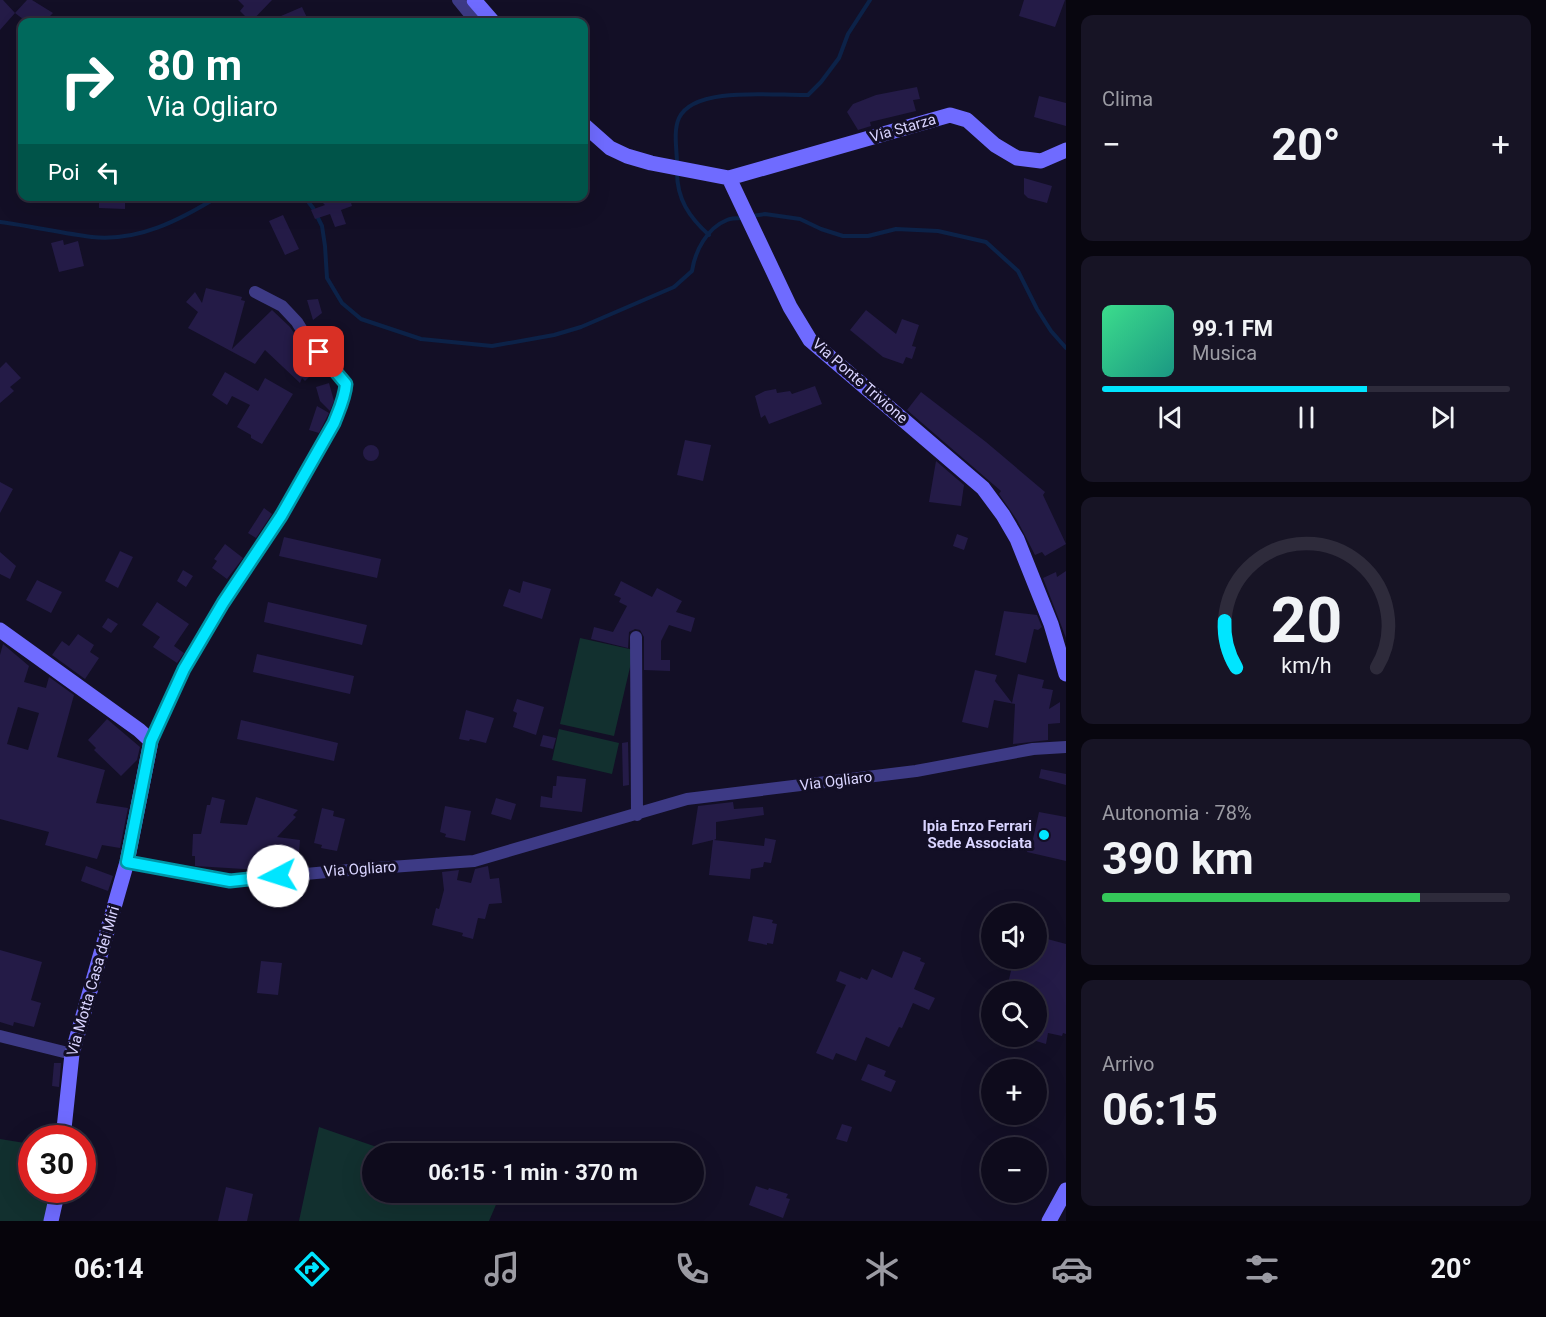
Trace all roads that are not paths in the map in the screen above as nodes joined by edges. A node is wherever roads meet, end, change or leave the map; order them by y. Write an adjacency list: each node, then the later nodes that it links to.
1 (458, 0): 3 (street)
2 (474, 0): 4 (street)
3 (473, 18)
4 (490, 18)
5 (588, 129): 7 (street)
6 (1066, 150): 7 (street, Via Starza)
7 (729, 178): 11 (street, Via Ponte Trivione)
8 (255, 292): 12 (street)
9 (0, 630): 12 (street)
10 (636, 637): 14 (street)
11 (1066, 674)
12 (151, 741): 15 (street)
13 (1066, 747): 14 (street, Via Ogliaro)
14 (637, 815): 15 (street, Via Ogliaro)
15 (127, 862): 17 (street, Via Motta Casa dei Miri)
16 (0, 1036): 17 (street)
17 (72, 1054): 18 (street, Via Motta Casa dei Miri)
18 (64, 1125)
19 (1066, 1190): 22 (street)
20 (55, 1203): 21 (street)
21 (51, 1221)
22 (1049, 1221)

